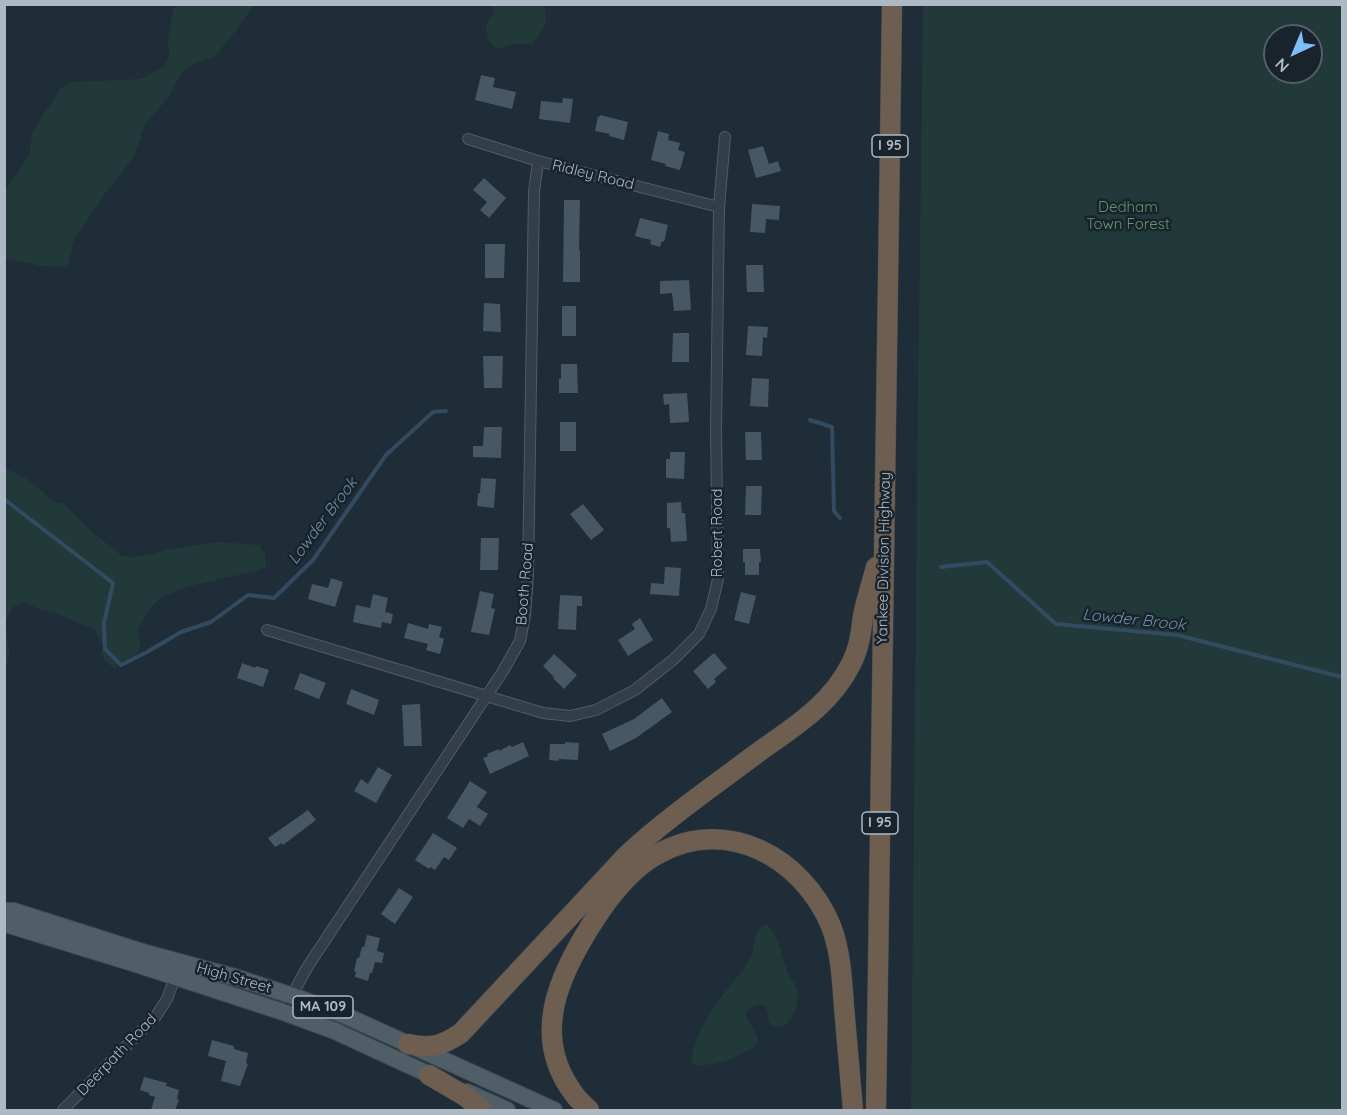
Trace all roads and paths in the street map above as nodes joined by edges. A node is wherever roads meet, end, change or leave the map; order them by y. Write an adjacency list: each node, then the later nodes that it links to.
1 (892, 4): 6 (highway, Yankee Division Highway / I 95)
2 (725, 137): 5 (street, Robert Road)
3 (468, 139): 4 (street, Ridley Road)
4 (538, 161): 5 (street, Ridley Road); 8 (street, Booth Road)
5 (719, 207): 8 (street, Robert Road)
6 (884, 536): 14 (highway); 22 (highway, Yankee Division Highway / I 95)
7 (267, 630): 8 (street, Robert Road)
8 (486, 695): 12 (street, Booth Road)
9 (4, 911): 11 (main road, High Street / MA 109)
10 (4, 921): 11 (main road, High Street / MA 109)
11 (178, 970): 12 (main road, High Street / MA 109); 13 (main road, High Street / MA 109); 16 (street, Deerpath Road)
12 (293, 996): 13 (street, Booth Road); 14 (main road, High Street / MA 109)
13 (286, 1012): 15 (main road, High Street / MA 109)
14 (408, 1044): 19 (main road, High Street / MA 109)
15 (429, 1075): 17 (highway); 18 (main road, High Street / MA 109)
16 (63, 1110)
17 (482, 1110)
18 (507, 1110)
19 (554, 1110)
20 (589, 1110): 21 (highway)
21 (854, 1110)
22 (876, 1110)

